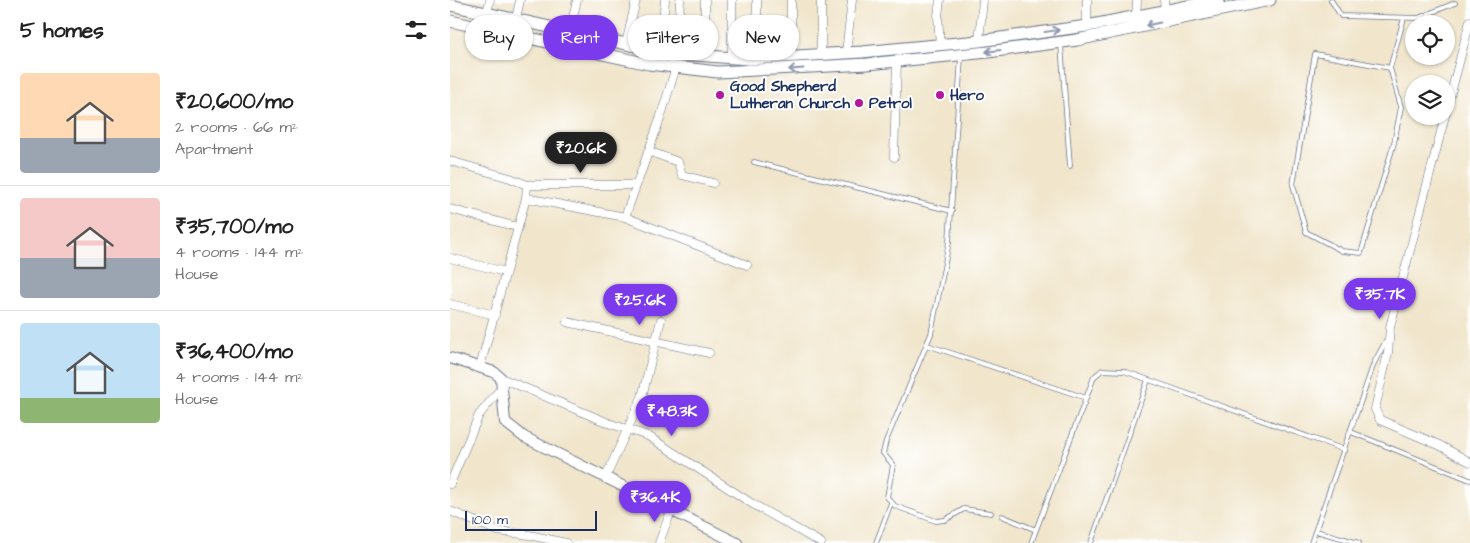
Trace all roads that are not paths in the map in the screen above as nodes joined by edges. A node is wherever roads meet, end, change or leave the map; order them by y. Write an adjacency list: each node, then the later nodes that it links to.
1 (490, 0): 23 (street)
2 (520, 0): 26 (street)
3 (577, 0): 27 (street)
4 (636, 0): 43 (street)
5 (665, 0): 28 (street)
6 (680, 0): 29 (street)
7 (705, 0): 30 (street)
8 (732, 0): 31 (street)
9 (757, 0): 32 (street)
10 (790, 0): 33 (street)
11 (821, 0): 46 (street)
12 (852, 0): 45 (street)
13 (940, 0): 44 (street)
14 (983, 0): 40 (street)
15 (1087, 0): 38 (street)
16 (1137, 0): 34 (street)
17 (1164, 0): 24 (street)
18 (1270, 0): 20 (main road)
19 (1331, 0): 35 (lane)
20 (1213, 3): 24 (main road); 39 (main road, one-way to 39)
21 (1455, 3): 35 (lane)
22 (450, 4): 23 (main road)
23 (487, 12): 25 (main road)
24 (1165, 12): 34 (main road)
25 (499, 15)
26 (517, 15)
27 (574, 15)
28 (664, 15)
29 (679, 15)
30 (705, 15)
31 (732, 15)
32 (757, 15)
33 (790, 15)
34 (1136, 17): 39 (main road)
35 (1404, 18): 52 (lane)
36 (1470, 21): 53 (street)
37 (450, 22): 50 (main road)
38 (1087, 26): 39 (main road); 40 (main road, one-way to 38)
39 (1107, 28): 42 (main road)
40 (979, 41): 44 (main road)
41 (618, 42): 43 (main road)
42 (1061, 42): 47 (main road, one-way to 47); 59 (lane)
43 (626, 44)
44 (940, 51): 45 (main road); 47 (main road); 49 (main road)
45 (846, 53): 46 (main road)
46 (821, 54): 48 (main road); 51 (street)
47 (961, 54): 65 (lane)
48 (799, 55)
49 (897, 61): 51 (main road); 56 (street)
50 (676, 67): 51 (main road, one-way to 50); 55 (street)
51 (822, 67)
52 (1390, 68): 52 (lane)
53 (1455, 78)
54 (1443, 125): 75 (street)
55 (648, 151): 60 (street); 61 (street)
56 (894, 157)
57 (450, 161): 62 (street)
58 (754, 162): 65 (lane)
59 (1070, 166)
60 (713, 183)
61 (635, 184): 62 (street); 66 (street)
62 (527, 185): 63 (street)
63 (526, 198): 66 (street); 67 (street)
64 (450, 209): 67 (street)
65 (952, 211): 77 (lane)
66 (625, 217): 69 (street)
67 (516, 227): 70 (street)
68 (450, 258): 70 (street)
69 (747, 265)
70 (505, 272): 72 (street)
71 (450, 304): 72 (street)
72 (495, 315): 80 (street)
73 (661, 320): 76 (street)
74 (567, 322): 76 (street)
75 (1390, 333): 85 (lane); 87 (street)
76 (655, 341): 78 (street); 84 (street)
77 (927, 345): 83 (lane); 91 (lane)
78 (709, 353)
79 (450, 358): 80 (street)
80 (480, 367): 82 (street)
81 (1148, 380): 83 (lane); 86 (lane); 104 (lane)
82 (501, 383): 84 (street); 88 (street); 90 (street)
83 (1086, 398): 96 (lane)
84 (628, 430): 88 (street); 101 (street)
85 (1351, 432): 86 (lane); 89 (lane)
86 (1345, 450): 97 (lane)
87 (1470, 462)
88 (605, 479): 93 (street)
89 (1470, 480)
90 (450, 484)
91 (891, 503): 94 (lane); 102 (lane)
92 (450, 511): 98 (street)
93 (671, 511): 99 (street); 100 (street)
94 (991, 513)
95 (1002, 516): 96 (lane)
96 (1036, 530): 103 (lane)
97 (1316, 531): 105 (lane); 106 (lane)
98 (566, 543)
99 (659, 543)
100 (738, 543)
101 (821, 543)
102 (876, 543)
103 (1031, 543)
104 (1090, 543)
105 (1311, 543)
106 (1359, 543)

